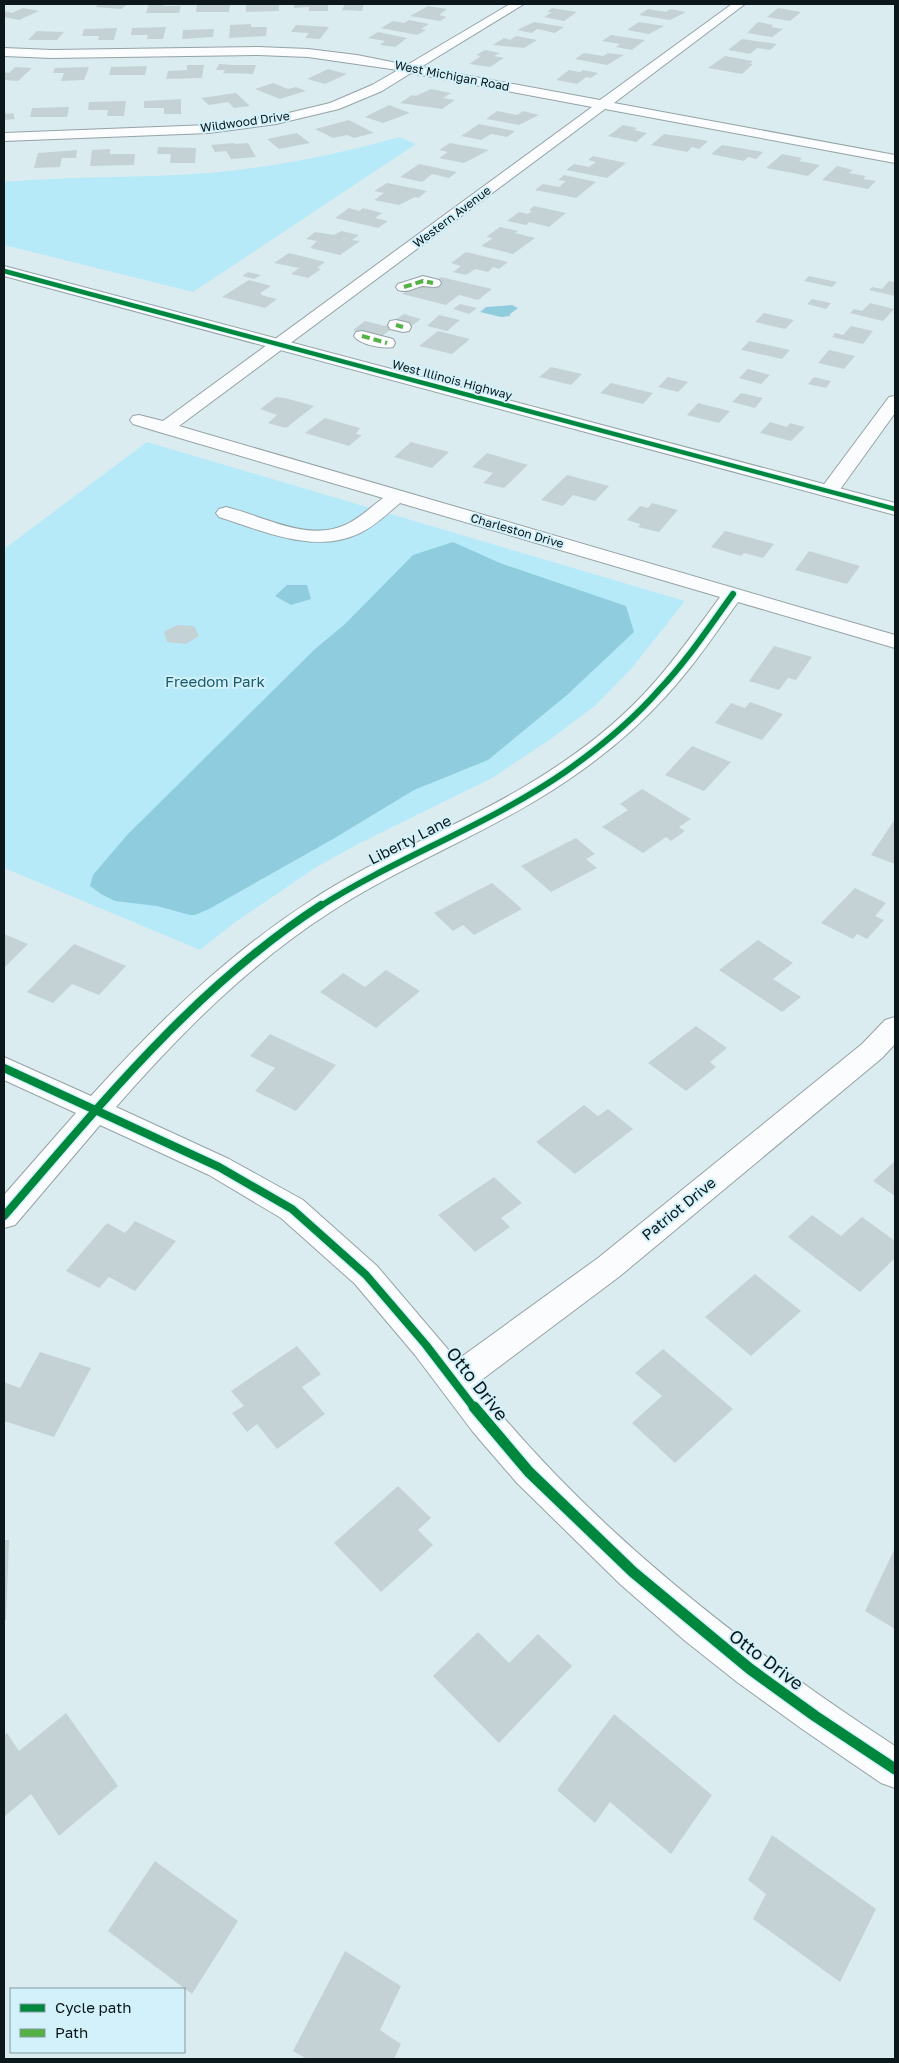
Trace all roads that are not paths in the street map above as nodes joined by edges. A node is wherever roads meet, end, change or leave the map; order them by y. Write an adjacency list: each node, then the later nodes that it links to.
1 (499, 4): 3 (street)
2 (739, 4): 6 (street, Western Avenue)
3 (516, 5): 5 (street, Wildwood Drive)
4 (4, 52): 5 (street, West Michigan Road)
5 (409, 68): 6 (street, West Michigan Road); 7 (street, Wildwood Drive)
6 (603, 104): 8 (street, West Michigan Road); 14 (street, Western Avenue)
7 (4, 137)
8 (895, 159)
9 (4, 271): 14 (street, West Illinois Highway)
10 (433, 283): 11 (street)
11 (404, 286)
12 (362, 336): 13 (street)
13 (387, 343)
14 (276, 346): 17 (street, Western Avenue); 18 (street, West Illinois Highway)
15 (895, 401): 18 (street)
16 (139, 420): 17 (street, Charleston Drive)
17 (165, 428): 19 (street, Charleston Drive)
18 (829, 491): 20 (street, West Illinois Highway)
19 (396, 496): 21 (street); 22 (street, Charleston Drive)
20 (895, 509)
21 (226, 513)
22 (733, 594): 23 (street, Charleston Drive); 26 (street, Liberty Lane)
23 (895, 642)
24 (895, 1027): 28 (street, Patriot Drive)
25 (4, 1068): 26 (street, Otto Drive)
26 (96, 1111): 27 (street, Liberty Lane); 28 (street, Otto Drive)
27 (4, 1216)
28 (455, 1381): 29 (street, Otto Drive)
29 (895, 1769)

